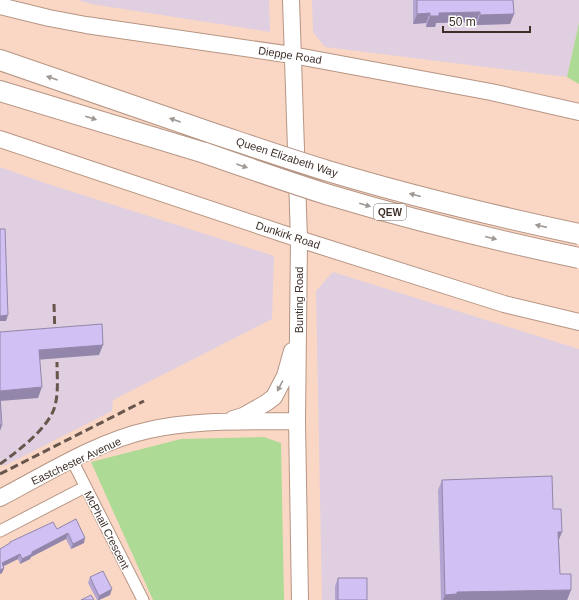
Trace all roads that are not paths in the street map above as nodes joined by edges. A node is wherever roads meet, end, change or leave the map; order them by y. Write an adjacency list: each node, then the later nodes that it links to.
1 (291, 0): 3 (street, Bunting Road)
2 (0, 6): 3 (street, Dieppe Road)
3 (292, 55): 6 (street, Dieppe Road); 9 (street, Bunting Road)
4 (0, 60): 8 (highway, Queen Elizabeth Way / QEW, one-way to 4, bridge)
5 (0, 91): 10 (highway, Queen Elizabeth Way / QEW, one-way to 10, bridge)
6 (579, 112)
7 (0, 139): 9 (street, Dunkirk Road)
8 (579, 234)
9 (299, 239): 11 (street, Bunting Road); 12 (street, Dunkirk Road)
10 (579, 258)
11 (299, 322): 13 (street, Bunting Road); 14 (street, one-way to 14)
12 (579, 322)
13 (297, 421): 14 (street, Eastchester Avenue); 20 (street, Bunting Road)
14 (222, 423): 15 (street, Eastchester Avenue)
15 (72, 460): 16 (street, McPhail Crescent); 17 (street, Eastchester Avenue)
16 (85, 487): 18 (street); 19 (street, McPhail Crescent)
17 (0, 498)
18 (0, 531)
19 (143, 600)
20 (300, 600)

